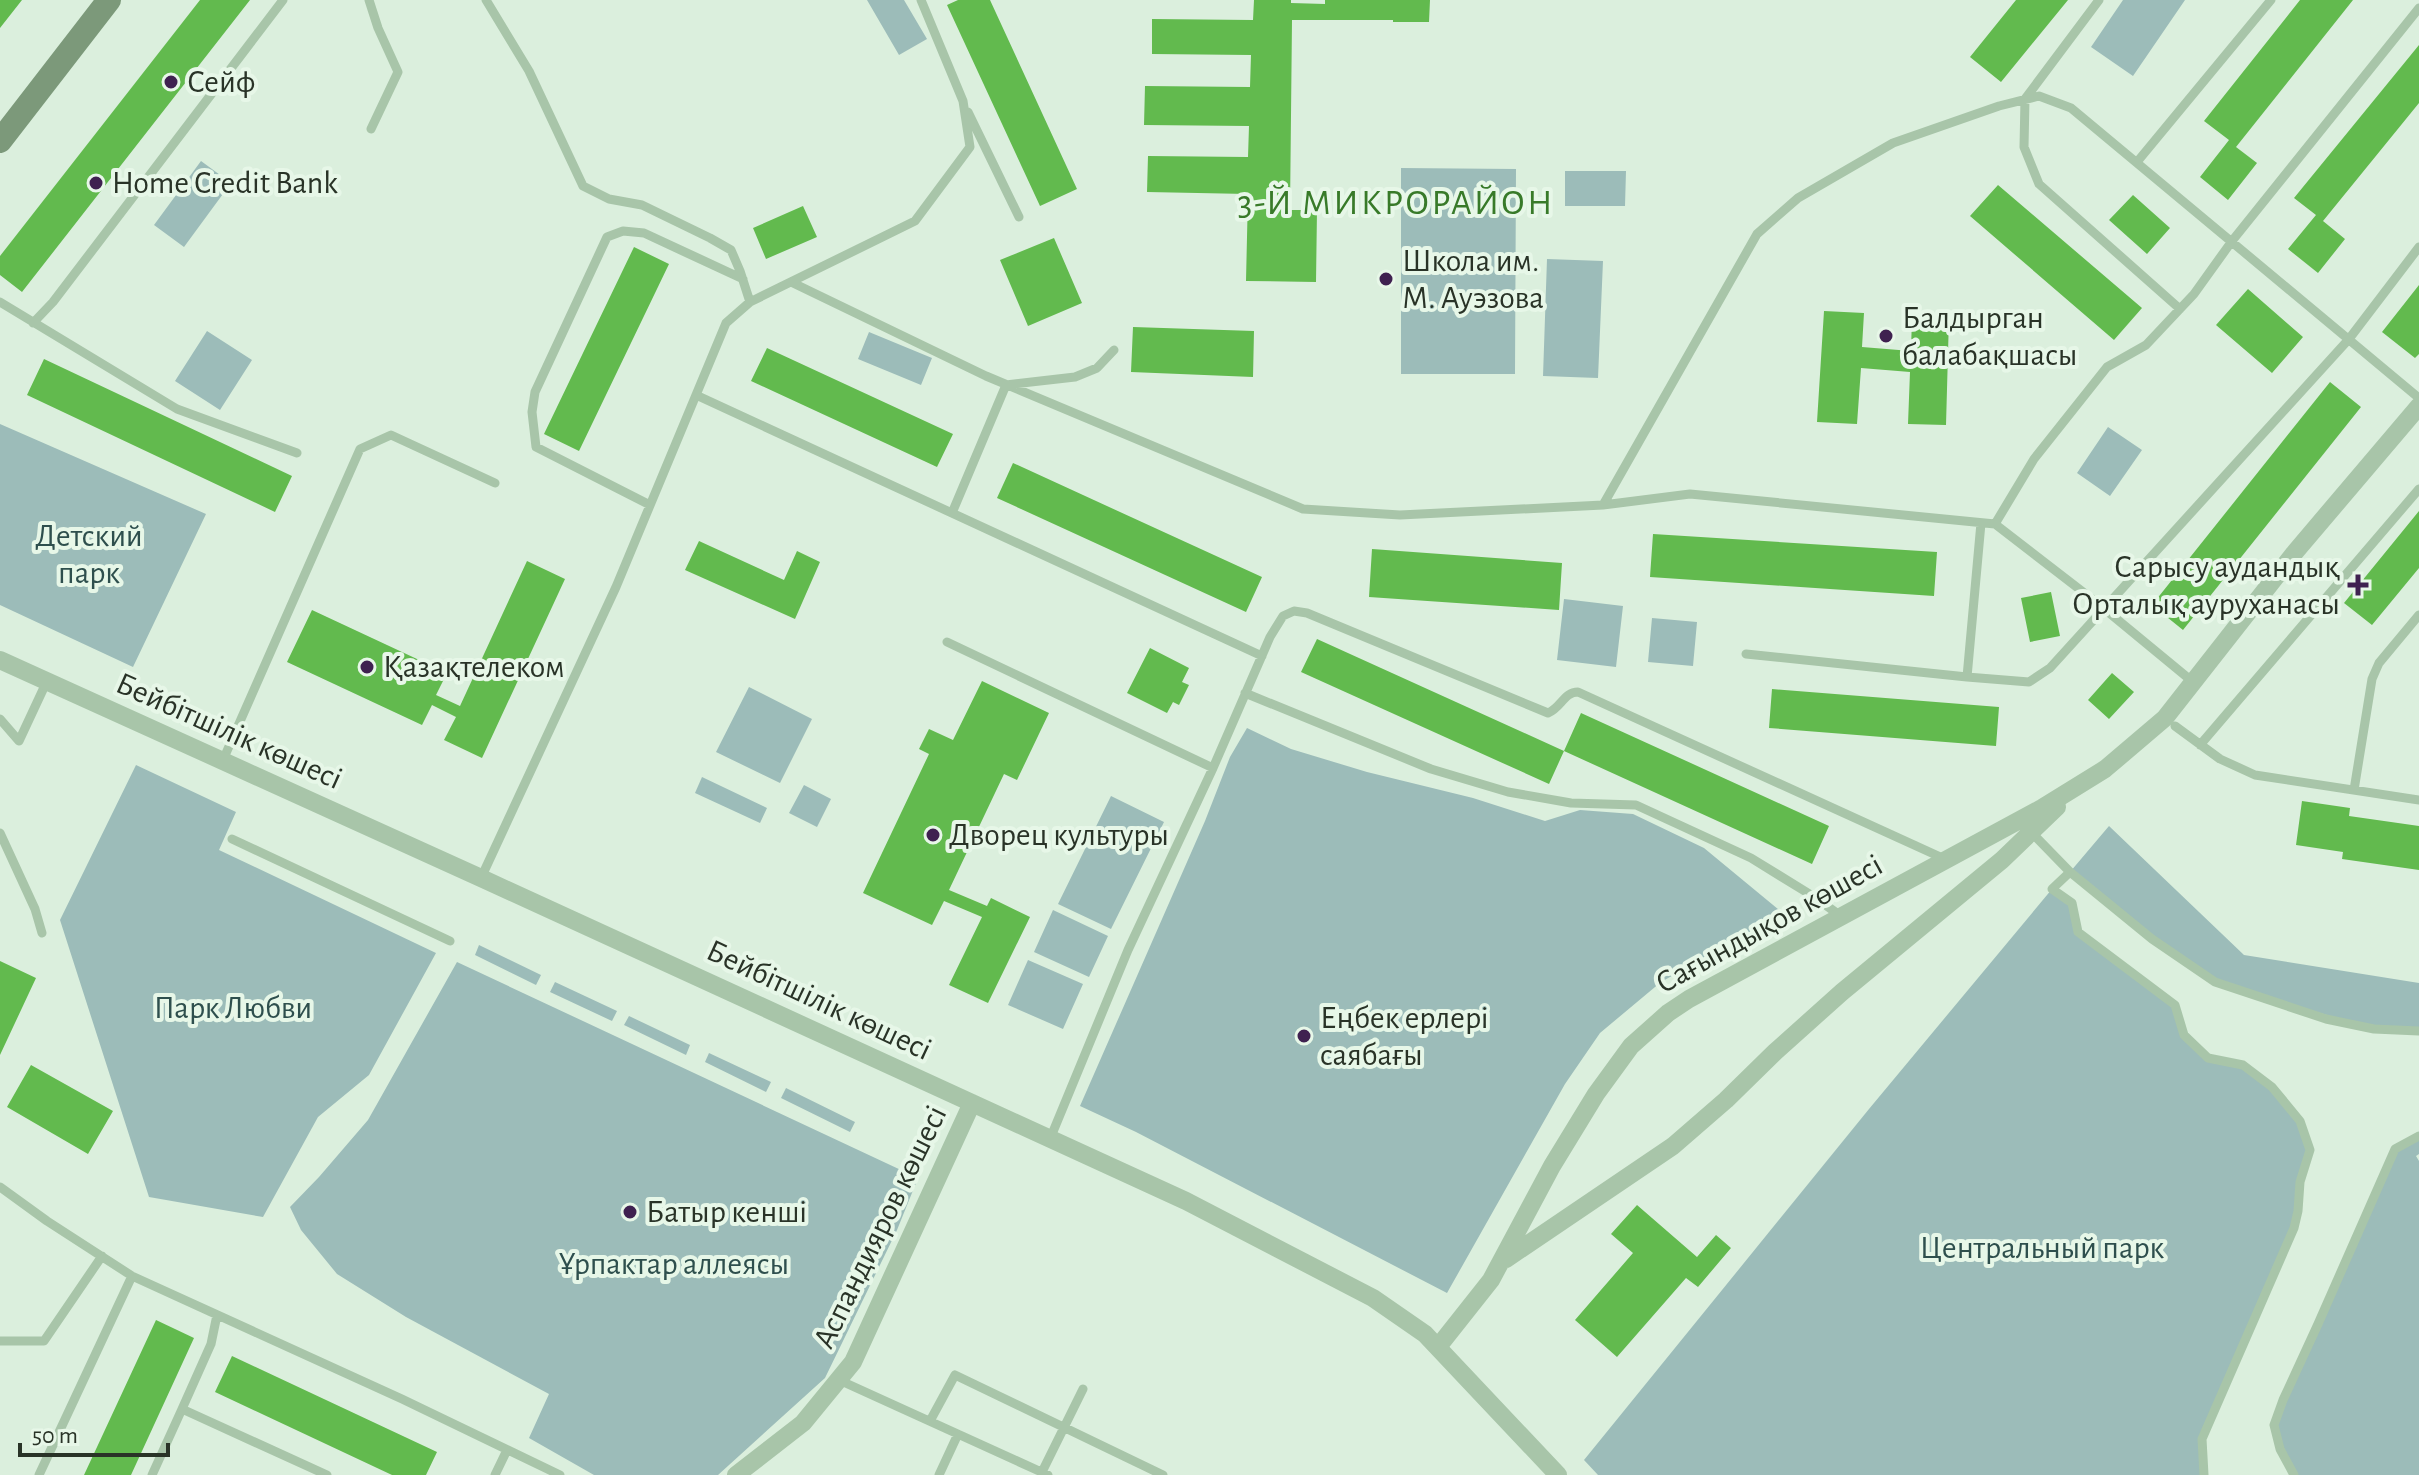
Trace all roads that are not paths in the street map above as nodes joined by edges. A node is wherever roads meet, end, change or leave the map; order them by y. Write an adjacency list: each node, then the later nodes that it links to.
1 (109, 0): 12 (main road)
2 (283, 0): 22 (lane)
3 (369, 0): 11 (lane)
4 (486, 0): 17 (lane)
5 (921, 0): 10 (lane)
6 (2099, 0): 9 (lane)
7 (2271, 0): 13 (lane)
8 (2419, 8): 15 (lane)
9 (2025, 99): 13 (lane); 21 (lane); 33 (lane)
10 (963, 101): 14 (lane); 18 (lane)
11 (371, 129)
12 (0, 141)
13 (2137, 162): 15 (lane)
14 (1019, 217)
15 (2232, 241): 21 (lane); 23 (lane)
16 (2419, 247): 23 (lane)
17 (743, 279): 20 (lane); 32 (lane)
18 (791, 282): 20 (lane); 25 (lane)
19 (0, 302): 22 (lane)
20 (750, 302): 26 (lane)
21 (2180, 309): 36 (lane)
22 (33, 323): 29 (lane)
23 (2349, 339): 27 (lane); 37 (lane)
24 (1114, 350): 25 (lane)
25 (1006, 385): 33 (lane); 34 (lane)
26 (696, 395): 32 (lane); 34 (lane)
27 (2419, 398)
28 (2419, 406): 45 (street, Сағындықов көшесі)
29 (297, 453)
30 (495, 483): 50 (lane)
31 (2419, 489): 49 (lane)
32 (650, 505): 60 (lane)
33 (1603, 505): 35 (lane)
34 (952, 513): 41 (lane)
35 (1981, 523): 36 (lane); 43 (lane)
36 (1995, 524): 37 (lane)
37 (2104, 609): 43 (lane); 45 (lane)
38 (2419, 615): 53 (lane)
39 (947, 642): 51 (lane)
40 (1746, 654): 43 (lane)
41 (1262, 656): 46 (lane); 58 (lane)
42 (0, 660): 44 (street, Бейбітшілік көшесі)
43 (1967, 677)
44 (47, 681): 47 (lane); 50 (street, Бейбітшілік көшесі)
45 (2193, 682): 52 (street, Сағындықов көшесі)
46 (1245, 693): 51 (lane); 61 (lane)
47 (0, 719)
48 (2175, 726): 49 (lane)
49 (2200, 745): 53 (lane)
50 (223, 760): 60 (street, Бейбітшілік көшесі)
51 (1213, 768): 67 (lane)
52 (2078, 785): 55 (street, Сағындықов көшесі); 58 (street, Сағындықов көшесі)
53 (2354, 790): 54 (lane)
54 (2419, 800)
55 (2031, 832): 59 (lane); 70 (street, Сағындықов көшесі)
56 (0, 833): 62 (lane)
57 (232, 839): 63 (lane)
58 (1947, 860): 61 (street, Сағындықов көшесі)
59 (2070, 872): 64 (lane); 92 (lane)
60 (481, 878): 65 (street, Бейбітшілік көшесі)
61 (1842, 917): 70 (street, Сағындықов көшесі)
62 (42, 933)
63 (450, 941)
64 (2419, 1031)
65 (972, 1103): 67 (street, Бейбітшілік көшесі); 75 (street, Аспандияров көшесі)
66 (2419, 1136): 93 (lane)
67 (1050, 1139): 74 (street, Бейбітшілік көшесі)
68 (0, 1187): 69 (lane)
69 (102, 1256): 71 (lane); 73 (lane)
70 (1501, 1262): 74 (street, Сағындықов көшесі)
71 (132, 1276): 72 (lane); 84 (lane)
72 (217, 1315): 77 (lane); 81 (lane)
73 (0, 1341)
74 (1438, 1347): 82 (street, Бейбітшілік көшесі)
75 (839, 1380): 78 (lane); 89 (street, Аспандияров көшесі)
76 (1083, 1389): 79 (lane)
77 (182, 1409): 85 (lane); 86 (lane)
78 (930, 1421): 79 (lane); 80 (lane)
79 (1065, 1427): 83 (lane); 91 (lane)
80 (958, 1434): 83 (lane); 90 (lane)
81 (507, 1450): 87 (lane); 88 (lane)
82 (1548, 1471)
83 (1045, 1474)
84 (39, 1475)
85 (152, 1475)
86 (327, 1475)
87 (495, 1475)
88 (560, 1475)
89 (736, 1475)
90 (939, 1475)
91 (1163, 1475)
92 (2204, 1475)
93 (2294, 1475)

